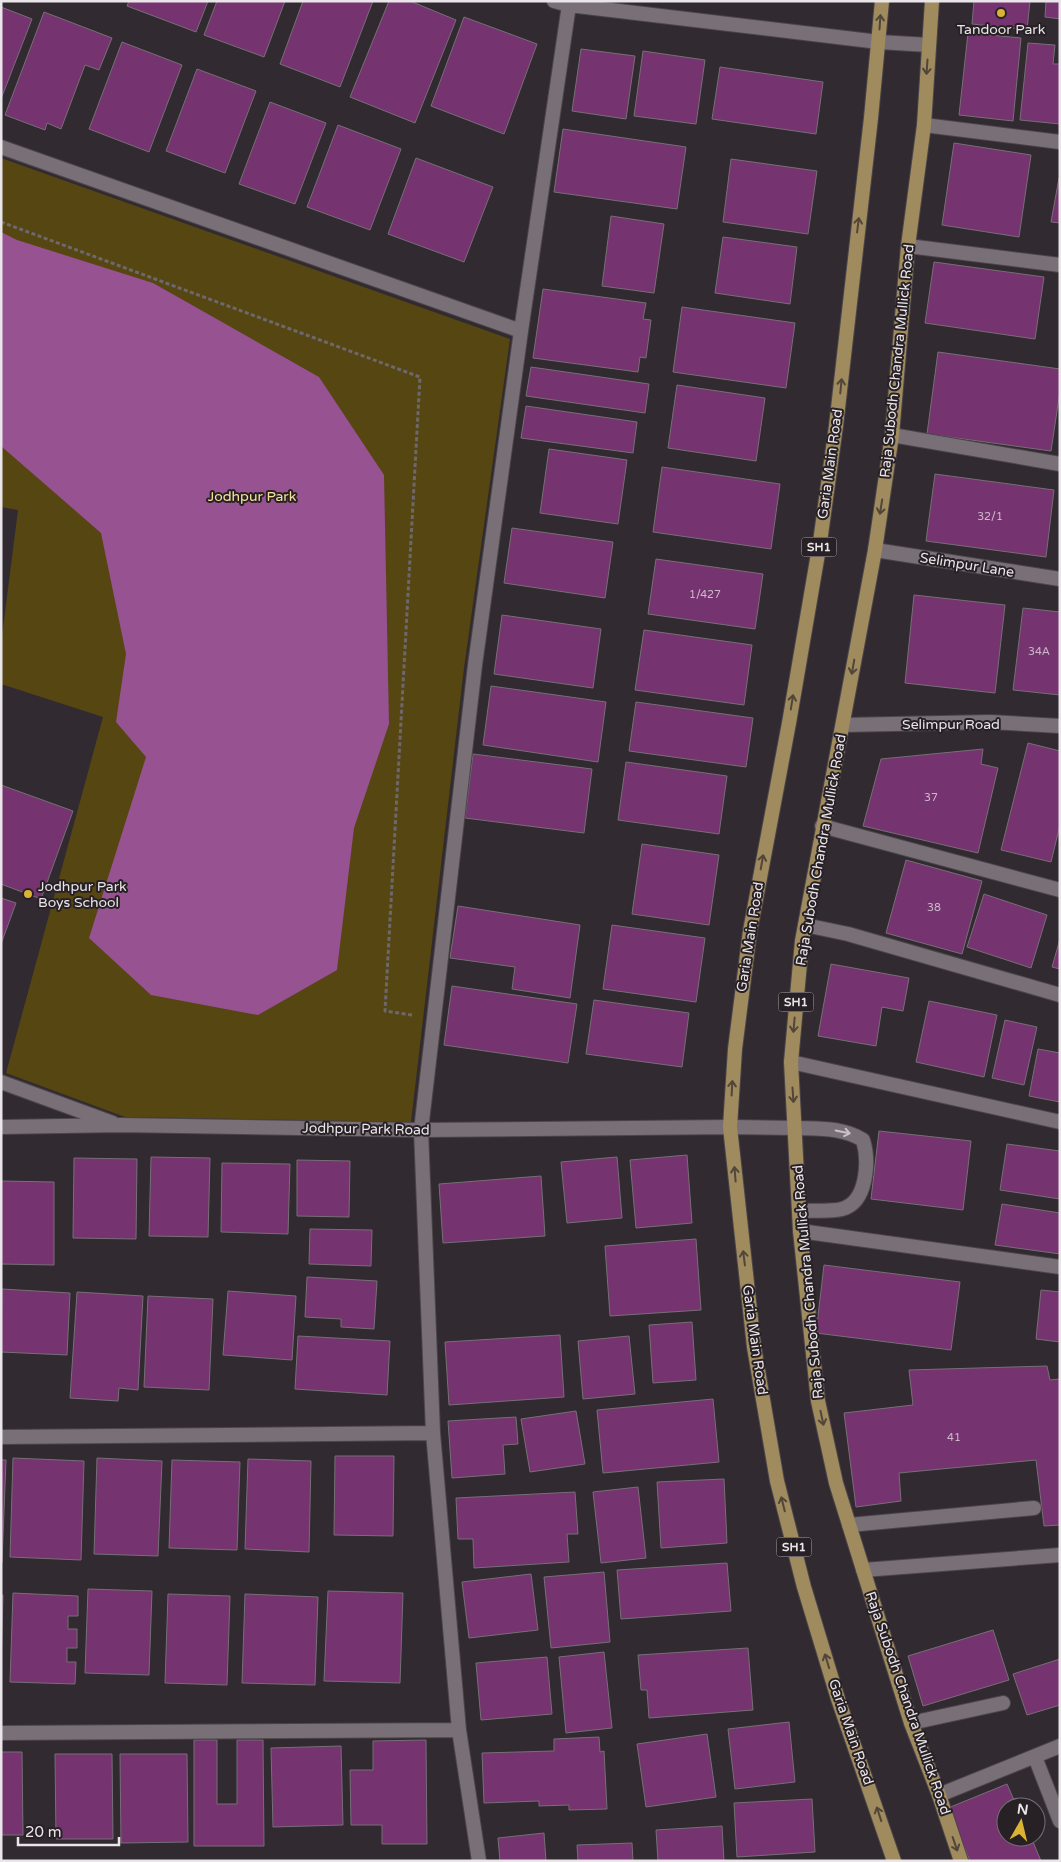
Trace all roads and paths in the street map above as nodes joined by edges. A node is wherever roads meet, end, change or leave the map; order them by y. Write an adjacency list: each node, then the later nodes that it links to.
1 (554, 1): 4 (street)
2 (882, 1): 5 (main road, Garia Main Road / SH1, one-way to 2)
3 (932, 1): 6 (main road, Raja Subodh Chandra Mullick Road / SH1)
4 (569, 5): 5 (street); 13 (street)
5 (879, 42): 6 (street); 29 (main road, Garia Main Road / SH1, one-way to 5)
6 (929, 44): 7 (main road, Raja Subodh Chandra Mullick Road / SH1, one-way to 7)
7 (924, 125): 8 (street); 11 (main road, Raja Subodh Chandra Mullick Road / SH1)
8 (1060, 142)
9 (1, 147): 13 (street)
10 (1, 222): 24 (path)
11 (908, 246): 12 (street); 14 (main road, Raja Subodh Chandra Mullick Road / SH1)
12 (1060, 265)
13 (521, 331): 24 (street)
14 (892, 435): 15 (street); 16 (main road, Raja Subodh Chandra Mullick Road / SH1, one-way to 16)
15 (1060, 464)
16 (875, 550): 17 (street, Selimpur Lane); 18 (main road, Raja Subodh Chandra Mullick Road / SH1, one-way to 18)
17 (1060, 579)
18 (843, 725): 19 (street, Selimpur Road); 20 (main road, Raja Subodh Chandra Mullick Road / SH1)
19 (1060, 726)
20 (822, 826): 21 (street); 22 (main road, Raja Subodh Chandra Mullick Road / SH1)
21 (1060, 890)
22 (805, 925): 23 (street); 25 (main road, Raja Subodh Chandra Mullick Road / SH1, one-way to 25)
23 (1060, 995)
24 (434, 1017): 32 (street)
25 (791, 1062): 27 (street); 31 (main road, Raja Subodh Chandra Mullick Road / SH1, one-way to 31)
26 (1, 1082): 28 (street)
27 (1060, 1122)
28 (121, 1125): 30 (street, Jodhpur Park Road); 32 (street, Jodhpur Park Road)
29 (730, 1126): 31 (street, Jodhpur Park Road); 32 (street, Jodhpur Park Road); 51 (main road, Garia Main Road / SH1, one-way to 29)
30 (1, 1127)
31 (794, 1128): 33 (main road, Raja Subodh Chandra Mullick Road / SH1); 33 (street, Jodhpur Park Road, one-way to 33)
32 (421, 1130): 36 (street)
33 (799, 1210): 34 (main road, Raja Subodh Chandra Mullick Road / SH1)
34 (800, 1231): 35 (street); 39 (main road, Raja Subodh Chandra Mullick Road / SH1, one-way to 39)
35 (1060, 1267)
36 (433, 1433): 37 (street); 44 (street)
37 (1, 1437)
38 (1034, 1508): 39 (street)
39 (849, 1525): 41 (main road, Raja Subodh Chandra Mullick Road / SH1)
40 (1059, 1558): 41 (street)
41 (863, 1570): 43 (main road, Raja Subodh Chandra Mullick Road / SH1)
42 (1003, 1703): 43 (street)
43 (911, 1723): 48 (main road, Raja Subodh Chandra Mullick Road / SH1)
44 (459, 1730): 45 (street); 50 (street)
45 (1, 1733)
46 (1060, 1746): 47 (street)
47 (1035, 1757): 48 (street); 49 (street)
48 (939, 1795): 52 (main road, Raja Subodh Chandra Mullick Road / SH1, one-way to 52)
49 (1060, 1821)
50 (479, 1861)
51 (894, 1861)
52 (961, 1861)

